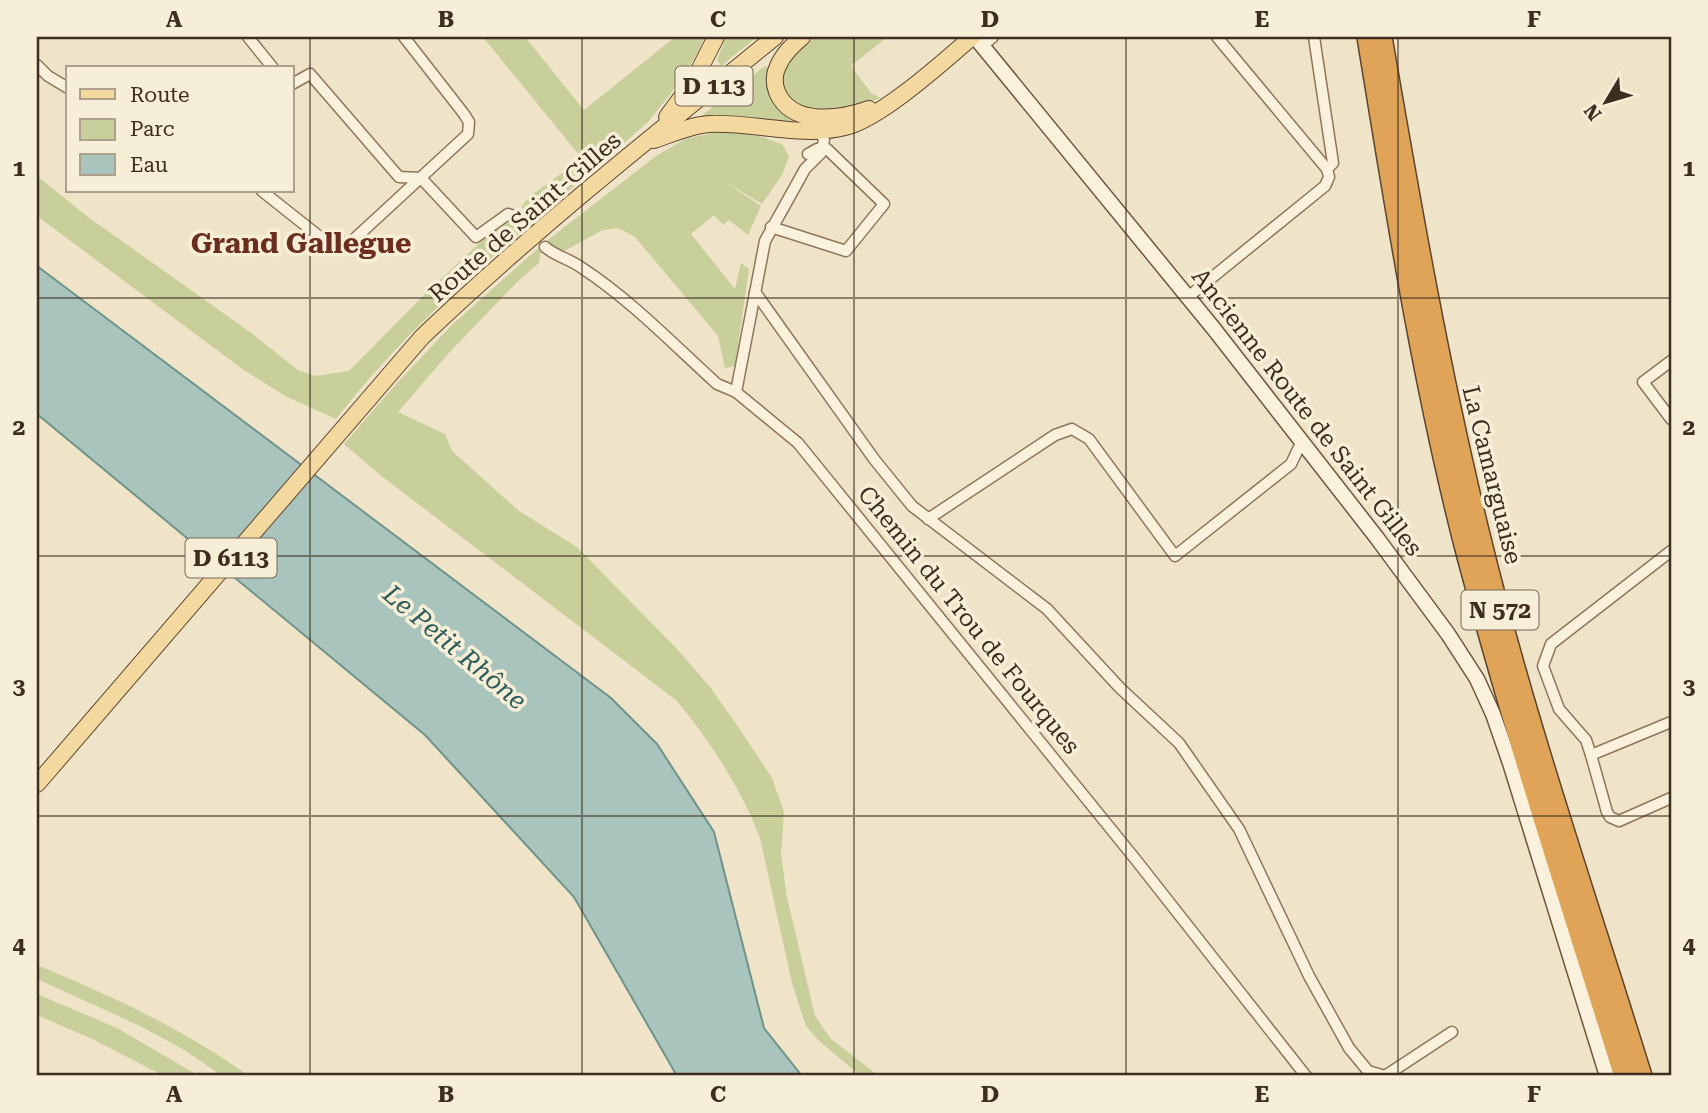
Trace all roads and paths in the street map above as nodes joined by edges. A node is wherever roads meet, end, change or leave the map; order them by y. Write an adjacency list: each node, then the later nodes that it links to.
1 (248, 37): 14 (street)
2 (404, 37): 24 (street)
3 (716, 37): 19 (main road)
4 (775, 37): 19 (main road, Route de Saint-Gilles / D 113)
5 (802, 37): 17 (main road)
6 (1217, 37): 23 (street)
7 (1314, 37): 23 (street)
8 (1357, 37): 26 (highway)
9 (1367, 37): 26 (highway, La Camarguaise / N 572)
10 (1382, 37): 18 (highway, La Camarguaise / N 572)
11 (1391, 37): 18 (highway)
12 (981, 39): 17 (main road); 31 (street, Ancienne Route de Saint Gilles)
13 (37, 65): 16 (street)
14 (271, 66)
15 (294, 83): 24 (street)
16 (66, 87)
17 (814, 126): 19 (main road); 20 (street); 21 (street)
18 (1399, 133): 46 (highway, La Camarguaise / N 572)
19 (643, 144): 40 (main road, Route de Saint-Gilles / D 6113)
20 (823, 148): 21 (street); 22 (street); 28 (street)
21 (808, 154): 22 (street)
22 (805, 169): 28 (street)
23 (1327, 169): 31 (street)
24 (421, 178): 25 (street); 27 (street)
25 (263, 192)
26 (1394, 204): 45 (highway, La Camarguaise / N 572)
27 (523, 219)
28 (771, 227): 30 (street)
29 (545, 247): 33 (street, Chemin du Trou de Fourques)
30 (755, 292): 33 (street); 36 (street)
31 (1188, 297): 35 (street, Ancienne Route de Saint Gilles)
32 (1671, 361): 34 (street)
33 (736, 392): 43 (street, Chemin du Trou de Fourques)
34 (1671, 419)
35 (1302, 441): 36 (street); 44 (street, Ancienne Route de Saint Gilles)
36 (928, 519): 42 (street)
37 (1671, 551): 39 (street)
38 (1671, 722): 39 (street)
39 (1591, 755): 41 (street)
40 (37, 784)
41 (1671, 799)
42 (1452, 1032)
43 (1306, 1076)
44 (1607, 1076)
45 (1624, 1076)
46 (1642, 1076)

